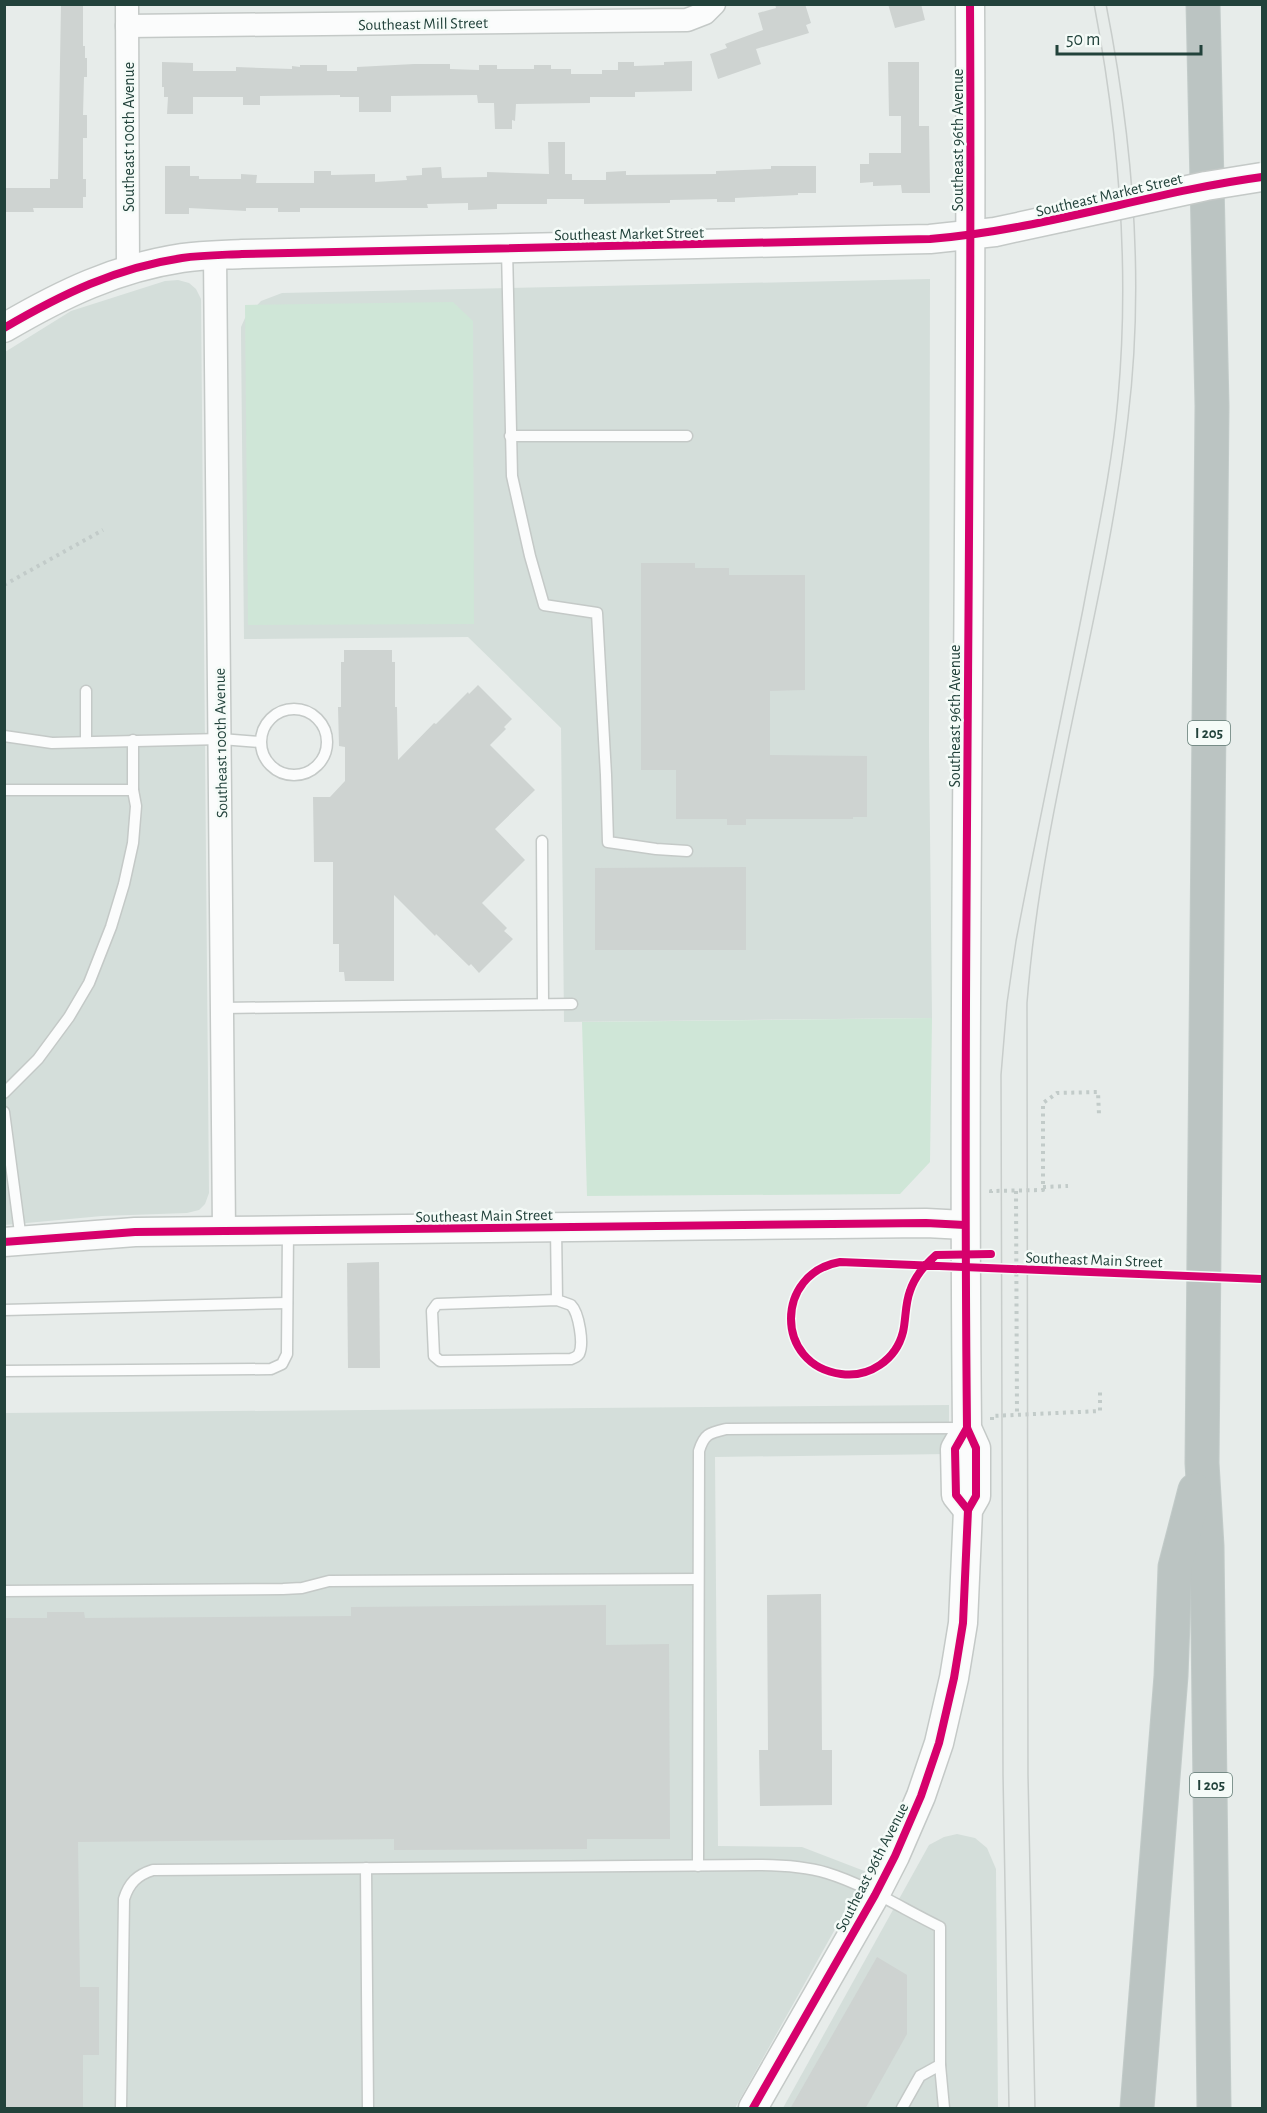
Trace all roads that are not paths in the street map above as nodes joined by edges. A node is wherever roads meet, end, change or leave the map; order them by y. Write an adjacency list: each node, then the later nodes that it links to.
1 (714, 4): 4 (street, Southeast Mill Street)
2 (970, 4): 6 (street, Southeast 96th Avenue)
3 (1203, 4): 38 (highway, I 205)
4 (127, 15): 9 (street, Southeast 100th Avenue)
5 (1263, 177): 6 (street, Southeast Market Street, bridge)
6 (971, 236): 7 (street, Southeast Market Street); 28 (street, Southeast 96th Avenue)
7 (507, 249): 8 (street, Southeast Market Street); 11 (lane)
8 (215, 255): 9 (street, Southeast Market Street); 15 (street, Southeast 100th Avenue)
9 (128, 270): 10 (street, Southeast Market Street)
10 (4, 328)
11 (510, 436): 12 (lane); 22 (lane)
12 (687, 436)
13 (86, 691): 17 (lane)
14 (4, 736): 17 (lane)
15 (220, 739): 16 (lane); 18 (lane); 25 (street, Southeast 100th Avenue)
16 (133, 740): 17 (lane); 20 (lane)
17 (86, 742)
18 (260, 742): 18 (lane)
19 (4, 790): 20 (lane)
20 (133, 790): 26 (lane)
21 (542, 841): 23 (lane)
22 (687, 851)
23 (543, 1004): 24 (lane); 25 (lane)
24 (572, 1004)
25 (222, 1008): 31 (street, Southeast 100th Avenue)
26 (4, 1093)
27 (4, 1112): 32 (lane)
28 (965, 1225): 29 (street, Southeast Main Street); 37 (street, Southeast 96th Avenue)
29 (556, 1227): 30 (street, Southeast Main Street); 33 (lane)
30 (288, 1230): 31 (street, Southeast Main Street); 34 (lane)
31 (224, 1231): 32 (street, Southeast Main Street)
32 (13, 1241)
33 (557, 1300): 33 (lane)
34 (287, 1303): 35 (lane); 36 (lane)
35 (4, 1310)
36 (4, 1371)
37 (980, 1426): 39 (lane); 43 (street, Southeast 96th Avenue)
38 (1202, 1462): 50 (highway); 51 (highway, I 205)
39 (698, 1579): 40 (lane); 41 (lane)
40 (4, 1591)
41 (698, 1866): 42 (lane); 43 (lane)
42 (366, 1868): 45 (lane); 46 (lane)
43 (875, 1895): 44 (lane); 47 (street, Southeast 96th Avenue)
44 (940, 2065): 48 (lane); 49 (lane)
45 (121, 2109)
46 (368, 2109)
47 (753, 2109)
48 (902, 2109)
49 (944, 2109)
50 (1137, 2109)
51 (1214, 2109)

